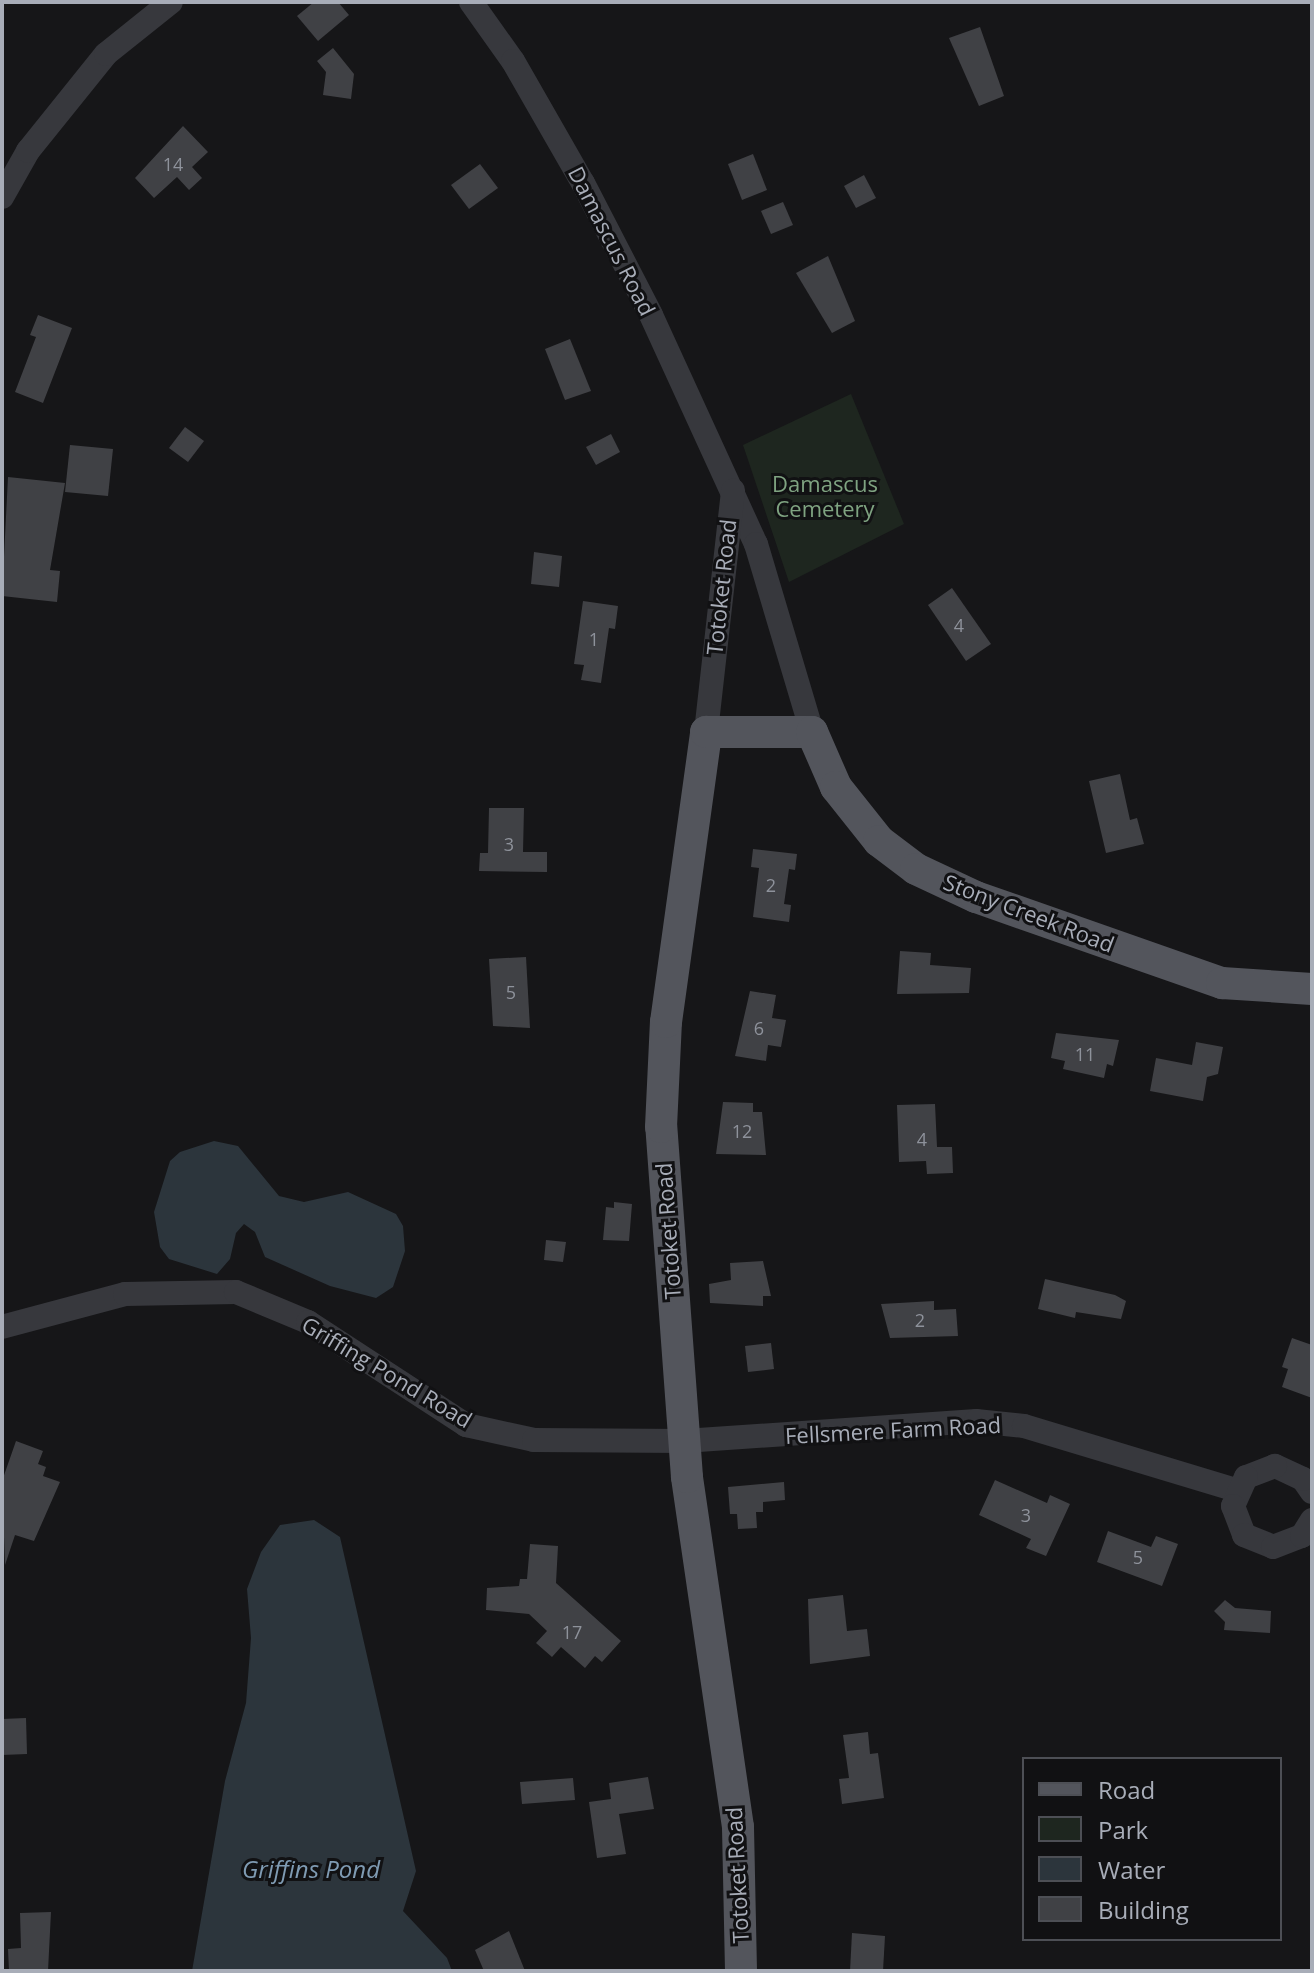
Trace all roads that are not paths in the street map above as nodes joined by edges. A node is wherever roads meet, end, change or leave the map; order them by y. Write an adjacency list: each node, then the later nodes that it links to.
1 (171, 2): 3 (street)
2 (471, 2): 4 (street, Damascus Road)
3 (2, 197)
4 (733, 491): 5 (street, Totoket Road); 6 (street, Stony Creek Road)
5 (706, 732): 6 (main road); 9 (main road, Totoket Road)
6 (812, 732): 7 (main road, Stony Creek Road)
7 (1312, 989)
8 (2, 1327): 9 (street, Griffing Pond Road)
9 (684, 1441): 10 (street, Fellsmere Farm Road); 13 (main road, Totoket Road)
10 (1236, 1490): 11 (street); 12 (street)
11 (1312, 1492)
12 (1312, 1520)
13 (741, 1971)

